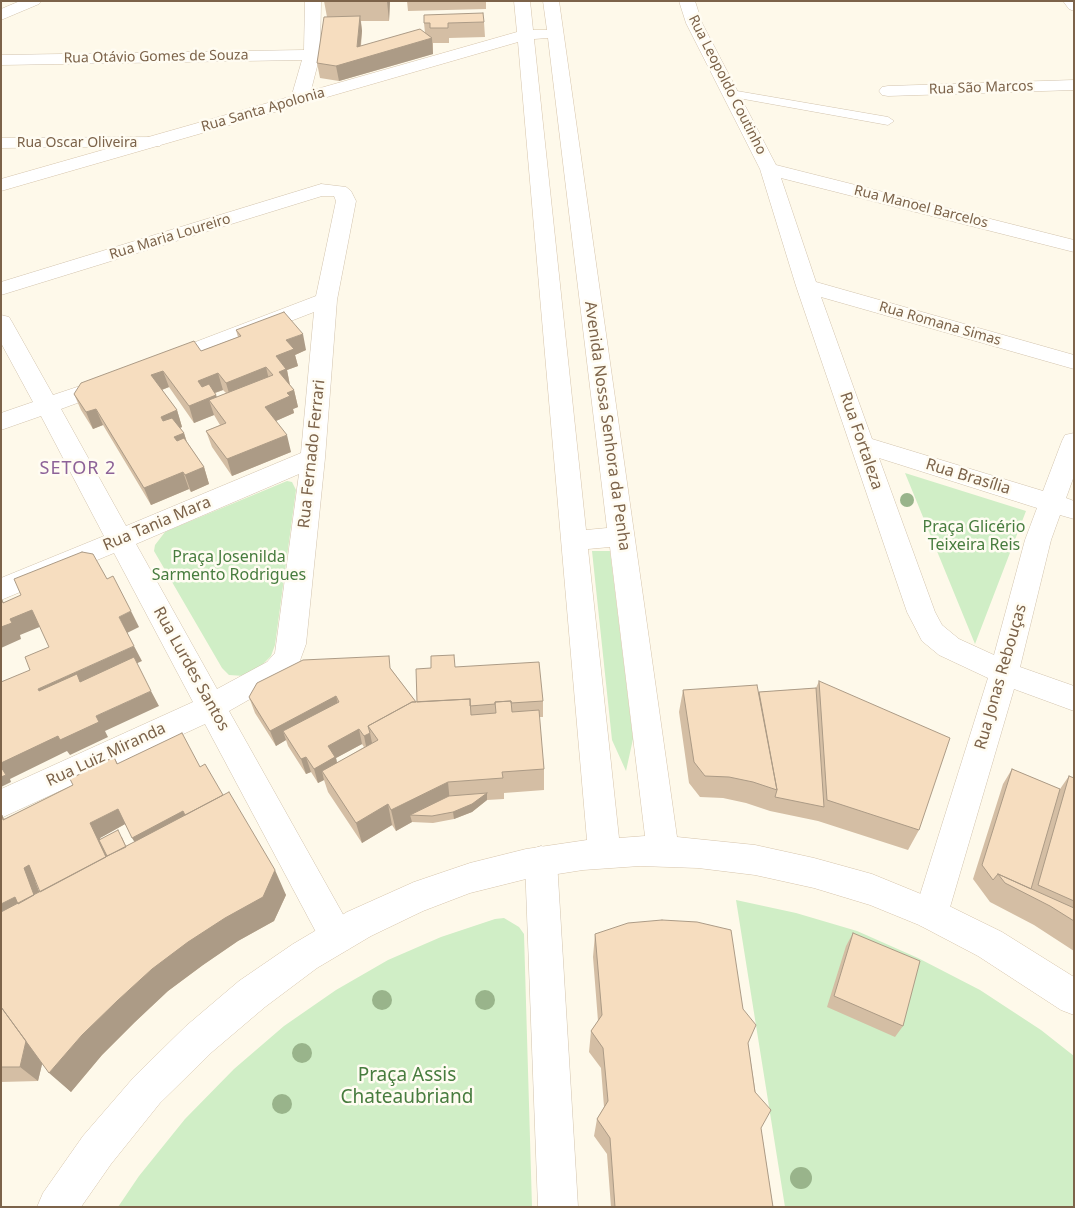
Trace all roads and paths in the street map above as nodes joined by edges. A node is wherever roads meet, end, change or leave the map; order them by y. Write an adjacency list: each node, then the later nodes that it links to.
1 (34, 1): 8 (street)
2 (314, 1): 11 (street)
3 (522, 1): 10 (street)
4 (551, 1): 9 (street, Avenida Nossa Senhora da Penha)
5 (687, 1): 15 (street, Rua Leopoldo Coutinho)
6 (1070, 1): 7 (street)
7 (1074, 6)
8 (1, 15)
9 (555, 34): 10 (street, Rua Santa Apolonia); 18 (street, Avenida Nossa Senhora da Penha)
10 (526, 35): 16 (street, Rua Santa Apolonia); 17 (street)
11 (312, 55): 12 (street, Rua Otávio Gomes de Souza); 16 (street)
12 (1, 60)
13 (1074, 84): 14 (street, Rua São Marcos)
14 (888, 91)
15 (731, 94): 19 (lane); 22 (street, Rua Leopoldo Coutinho)
16 (300, 98): 20 (street, Rua Santa Apolonia)
17 (534, 116): 18 (street); 26 (street)
18 (566, 116): 25 (street, Avenida Nossa Senhora da Penha)
19 (888, 121)
20 (154, 142): 21 (street, Rua Oscar Oliveira); 23 (street, Rua Santa Apolonia)
21 (1, 143)
22 (769, 169): 27 (street, Rua Manoel Barcelos); 28 (street, Rua Fortaleza)
23 (1, 185)
24 (339, 192): 29 (street, Rua Maria Loureiro); 30 (street, Rua Fernado Ferrari)
25 (579, 211): 26 (street); 39 (street, Avenida Nossa Senhora da Penha)
26 (543, 212): 41 (street)
27 (1074, 246)
28 (807, 286): 32 (street, Rua Romana Simas); 36 (street, Rua Fortaleza)
29 (1, 289)
30 (326, 300): 33 (street); 37 (street, Rua Fernado Ferrari)
31 (1, 322): 33 (street, Rua Lurdes Santos)
32 (1074, 362)
33 (46, 407): 34 (street); 40 (street, Rua Lurdes Santos)
34 (1, 422)
35 (1074, 441): 38 (street, Rua Jonas Rebouças)
36 (862, 444): 38 (street, Rua Brasília); 43 (street, Rua Fortaleza)
37 (312, 458): 40 (street, Rua Tania Mara); 45 (street, Rua Fernado Ferrari)
38 (1063, 506): 43 (street, Rua Jonas Rebouças)
39 (622, 537): 41 (street); 47 (street, Avenida Nossa Senhora da Penha)
40 (120, 540): 42 (street, Rua Tania Mara); 45 (street, Rua Lurdes Santos)
41 (574, 540): 48 (street)
42 (1, 590)
43 (1004, 673): 44 (street, Rua Fortaleza); 50 (street, Rua Jonas Rebouças)
44 (1074, 699)
45 (211, 707): 46 (street, Rua Luiz Miranda); 51 (street, Rua Lurdes Santos)
46 (1, 804)
47 (663, 852): 48 (street); 50 (street)
48 (604, 853): 49 (street)
49 (540, 861): 51 (street); 54 (street)
50 (931, 914): 52 (street)
51 (337, 937): 53 (street)
52 (1074, 997)
53 (56, 1207)
54 (558, 1207)

